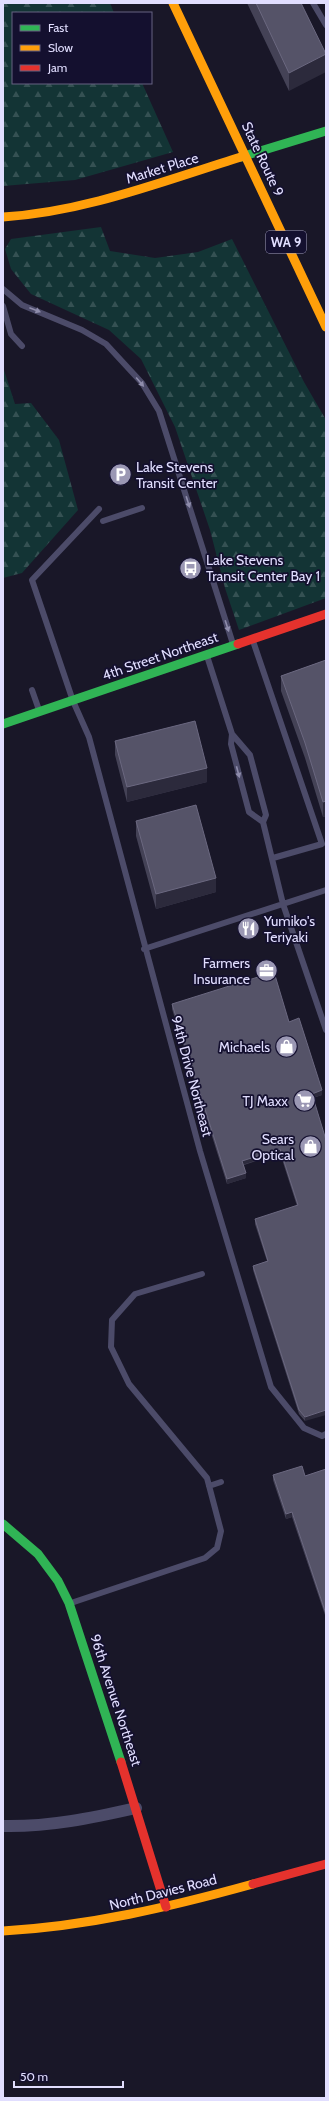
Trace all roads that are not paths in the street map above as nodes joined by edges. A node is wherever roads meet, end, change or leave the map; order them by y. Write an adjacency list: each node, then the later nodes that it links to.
1 (174, 3): 5 (street, State Route 9 / WA 9)
2 (313, 3): 3 (lane)
3 (326, 25)
4 (326, 131): 5 (street, Market Place)
5 (246, 156): 6 (street, Market Place); 9 (street, State Route 9 / WA 9)
6 (3, 217)
7 (3, 289): 16 (lane, one-way to 16)
8 (3, 306): 10 (lane)
9 (326, 327)
10 (22, 346)
11 (142, 508): 13 (lane)
12 (99, 509): 19 (lane, 94th Drive Northeast)
13 (103, 521)
14 (326, 614): 15 (street, 4th Street Northeast)
15 (252, 639): 16 (street, 4th Street Northeast); 24 (lane)
16 (234, 646): 17 (street, 4th Street Northeast)
17 (207, 656): 19 (street, 4th Street Northeast); 22 (lane)
18 (32, 690): 20 (lane)
19 (73, 701): 20 (street, 4th Street Northeast); 27 (lane, 94th Drive Northeast)
20 (40, 712): 21 (street, 4th Street Northeast)
21 (3, 724)
22 (232, 734): 23 (lane); 23 (lane, one-way to 23)
23 (263, 822): 24 (lane)
24 (273, 858): 26 (lane)
25 (326, 890): 26 (lane)
26 (283, 904): 27 (lane); 28 (lane)
27 (144, 949): 30 (lane, 94th Drive Northeast)
28 (326, 1030)
29 (202, 1274): 32 (lane)
30 (324, 1435)
31 (222, 1482): 32 (lane)
32 (209, 1486): 34 (lane)
33 (3, 1524): 34 (street, 96th Avenue Northeast)
34 (70, 1603): 35 (street, 96th Avenue Northeast)
35 (136, 1808): 36 (street); 38 (street, 96th Avenue Northeast)
36 (3, 1826)
37 (326, 1864): 38 (street, North Davies Road)
38 (166, 1907): 39 (street, North Davies Road)
39 (3, 1931)

